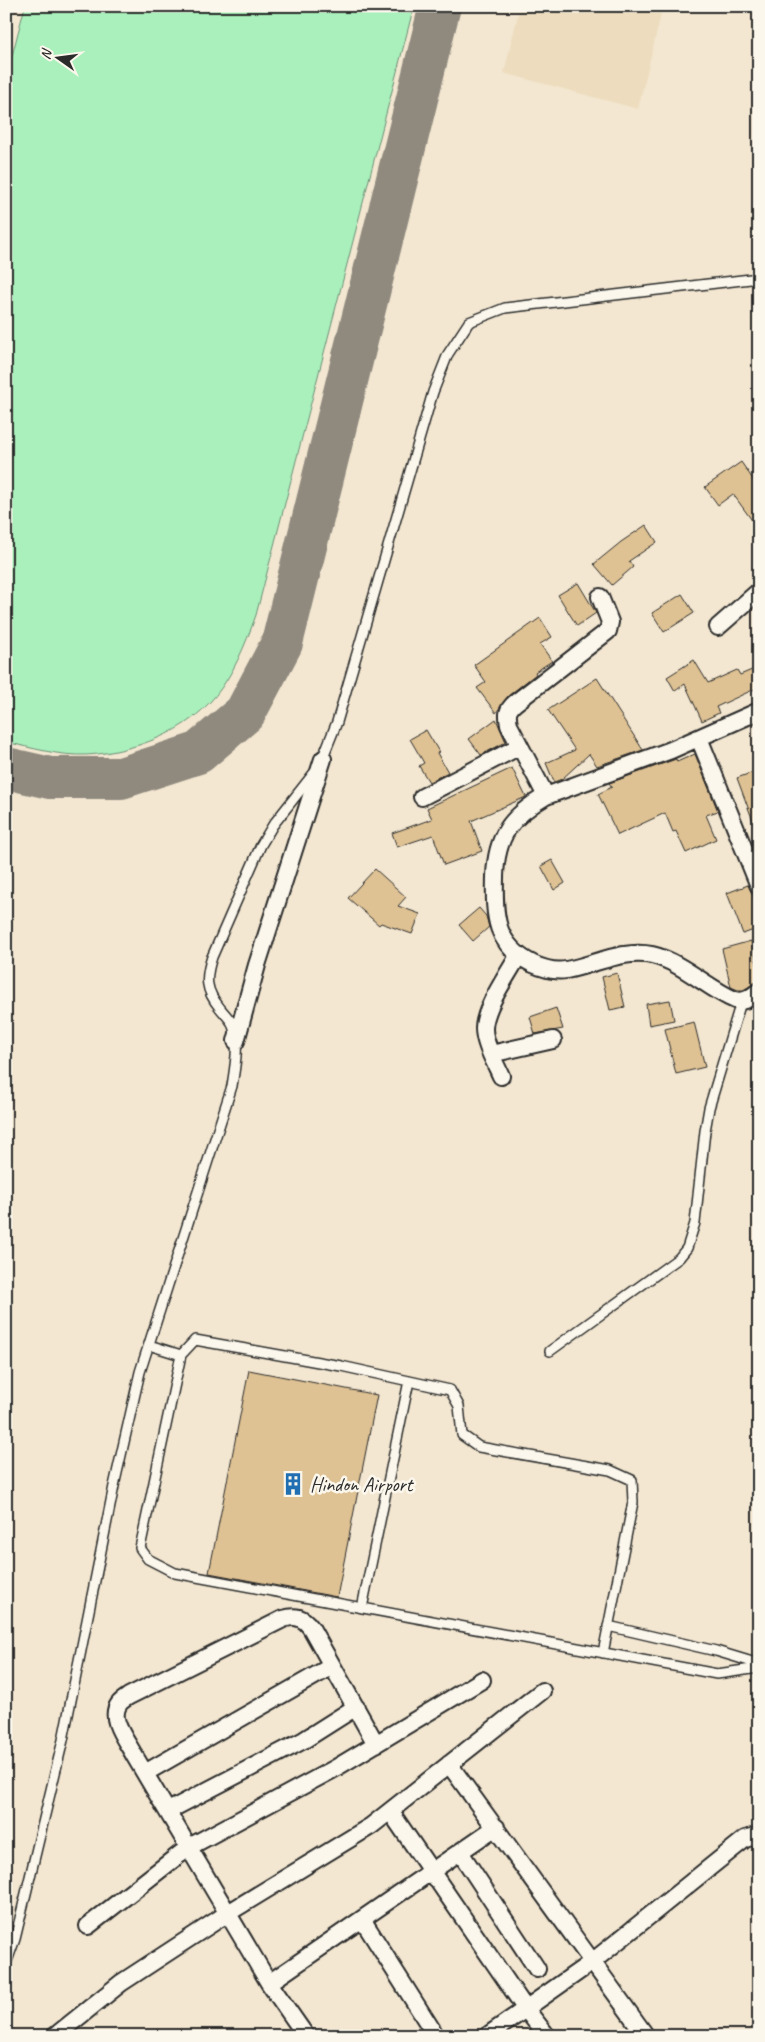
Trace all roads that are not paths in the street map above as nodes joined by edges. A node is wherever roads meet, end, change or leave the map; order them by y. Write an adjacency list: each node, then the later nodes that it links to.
1 (759, 278): 8 (lane)
2 (759, 591): 4 (street)
3 (600, 597): 7 (street)
4 (718, 627)
5 (759, 711): 6 (street)
6 (699, 738): 9 (street); 11 (street)
7 (520, 746): 9 (street); 10 (street)
8 (323, 759): 16 (street); 16 (lane)
9 (546, 796): 12 (street)
10 (422, 797)
11 (759, 886)
12 (518, 956): 14 (street); 17 (street)
13 (759, 991): 14 (street)
14 (741, 1002): 20 (lane)
15 (553, 1040): 17 (street)
16 (236, 1041): 19 (lane)
17 (492, 1054): 18 (street)
18 (501, 1076)
19 (148, 1345): 21 (lane); 46 (lane)
20 (550, 1351)
21 (181, 1354): 22 (lane); 23 (lane)
22 (409, 1381): 23 (lane); 24 (lane)
23 (362, 1608): 25 (lane)
24 (608, 1626): 25 (lane); 26 (lane)
25 (603, 1653): 28 (lane)
26 (759, 1664)
27 (332, 1666): 31 (street); 34 (street); 34 (street)
28 (759, 1668)
29 (482, 1680): 32 (street)
30 (542, 1691): 33 (street)
31 (356, 1707): 32 (street); 35 (street)
32 (376, 1744): 39 (street)
33 (449, 1764): 36 (street); 37 (street)
34 (145, 1773): 35 (street)
35 (168, 1811): 39 (street)
36 (390, 1812): 41 (street); 42 (street)
37 (496, 1827): 40 (street); 45 (street)
38 (759, 1835): 45 (street)
39 (189, 1847): 42 (street); 44 (street)
40 (460, 1852): 41 (street); 47 (street)
41 (430, 1871): 43 (street); 49 (street)
42 (228, 1913): 48 (street); 50 (street)
43 (362, 1919): 48 (street); 52 (street)
44 (88, 1926)
45 (592, 1962): 49 (street); 55 (street)
46 (6, 1964)
47 (538, 1970)
48 (269, 1983): 51 (street)
49 (525, 2008): 53 (street); 54 (street)
50 (55, 2036)
51 (306, 2036)
52 (436, 2036)
53 (487, 2036)
54 (547, 2036)
55 (646, 2036)

